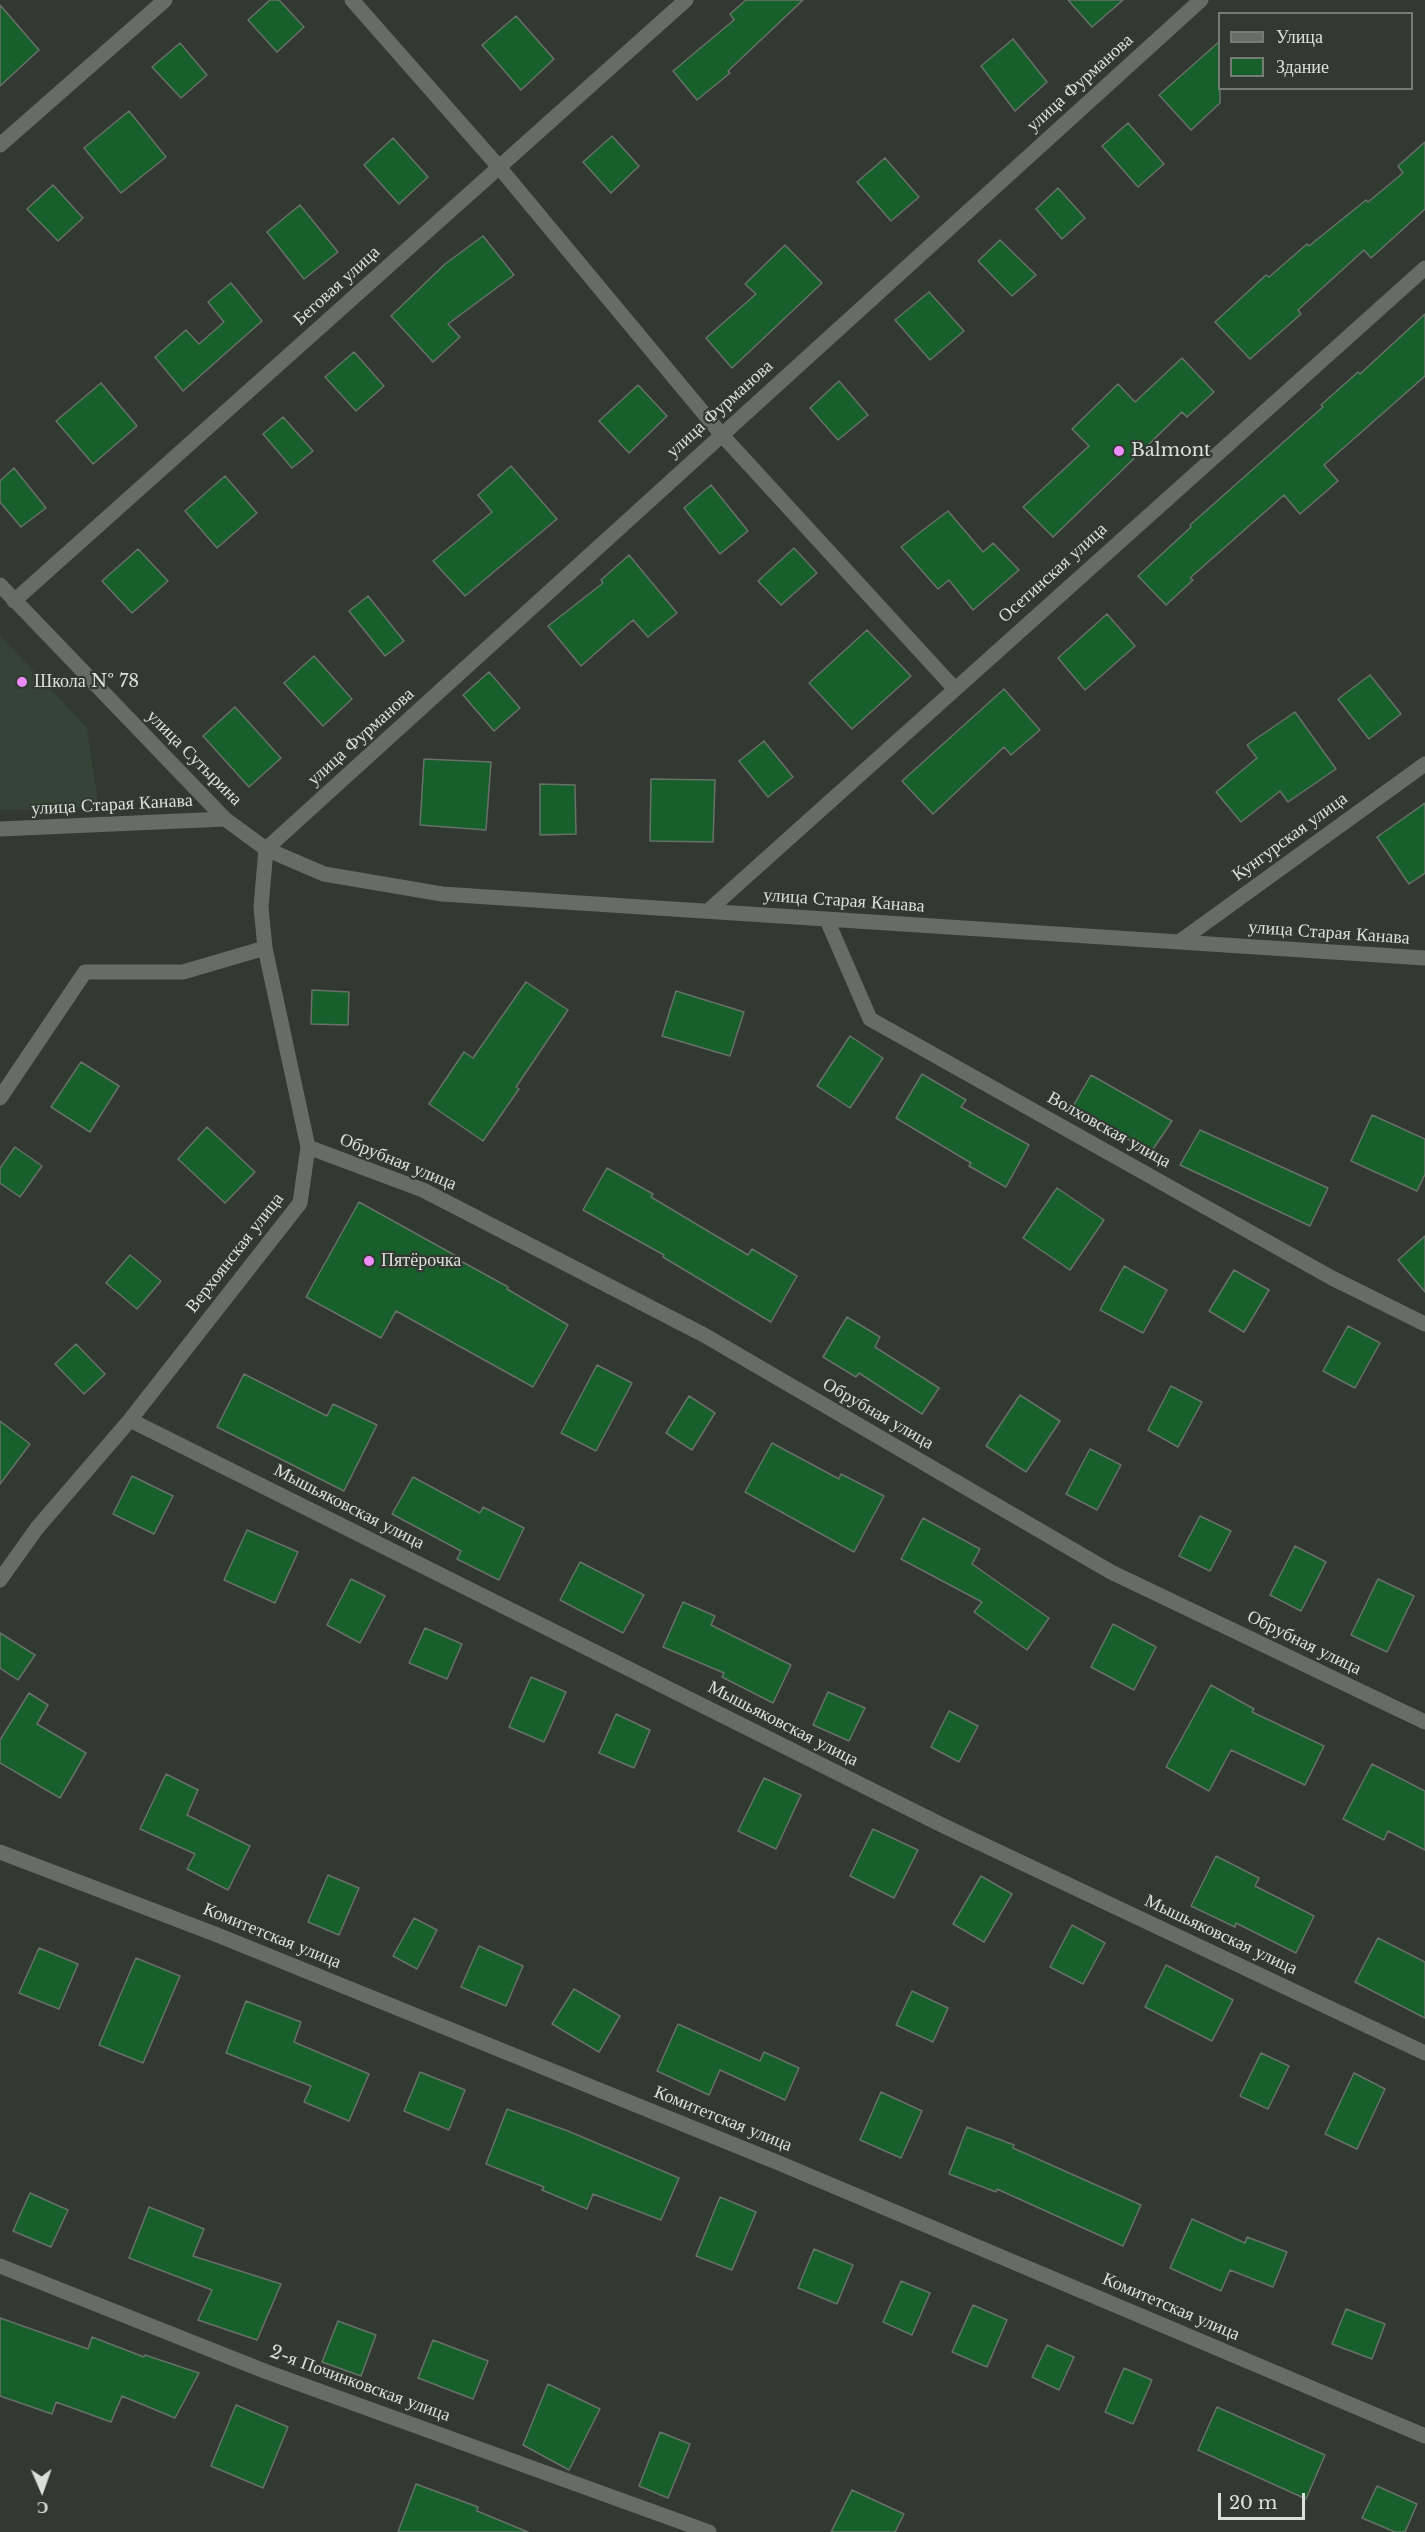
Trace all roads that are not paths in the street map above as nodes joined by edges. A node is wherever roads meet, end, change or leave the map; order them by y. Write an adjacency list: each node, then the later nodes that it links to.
1 (165, 0): 5 (street)
2 (352, 0): 6 (street)
3 (686, 0): 6 (street, Беговая улица)
4 (1201, 0): 8 (street, улица Фурманова)
5 (0, 144)
6 (499, 167): 8 (street); 10 (street, Беговая улица)
7 (1425, 268): 11 (street, Осетинская улица)
8 (721, 434): 11 (street); 15 (street, улица Фурманова)
9 (0, 585): 10 (street, улица Сутырина)
10 (14, 601): 13 (street, улица Сутырина)
11 (954, 688): 16 (street, Осетинская улица)
12 (1425, 764): 18 (street, Кунгурская улица)
13 (225, 819): 14 (street, улица Старая Канава); 15 (street, улица Сутырина)
14 (0, 829)
15 (267, 849): 16 (street, улица Старая Канава); 19 (street, Верхоянская улица)
16 (709, 910): 17 (street, улица Старая Канава)
17 (827, 920): 18 (street, улица Старая Канава); 23 (street, Волховская улица)
18 (1179, 942): 20 (street, улица Старая Канава)
19 (265, 948): 21 (street); 22 (street, Верхоянская улица)
20 (1425, 958)
21 (0, 1098)
22 (308, 1148): 24 (street, Верхоянская улица); 26 (street, Обрубная улица)
23 (1425, 1324)
24 (130, 1420): 25 (street, Верхоянская улица); 28 (street, Мышьяковская улица)
25 (0, 1580)
26 (1425, 1722)
27 (0, 1852): 30 (street, Комитетская улица)
28 (1425, 2052)
29 (0, 2266): 31 (street, 2-я Починковская улица)
30 (1425, 2436)
31 (709, 2532)

